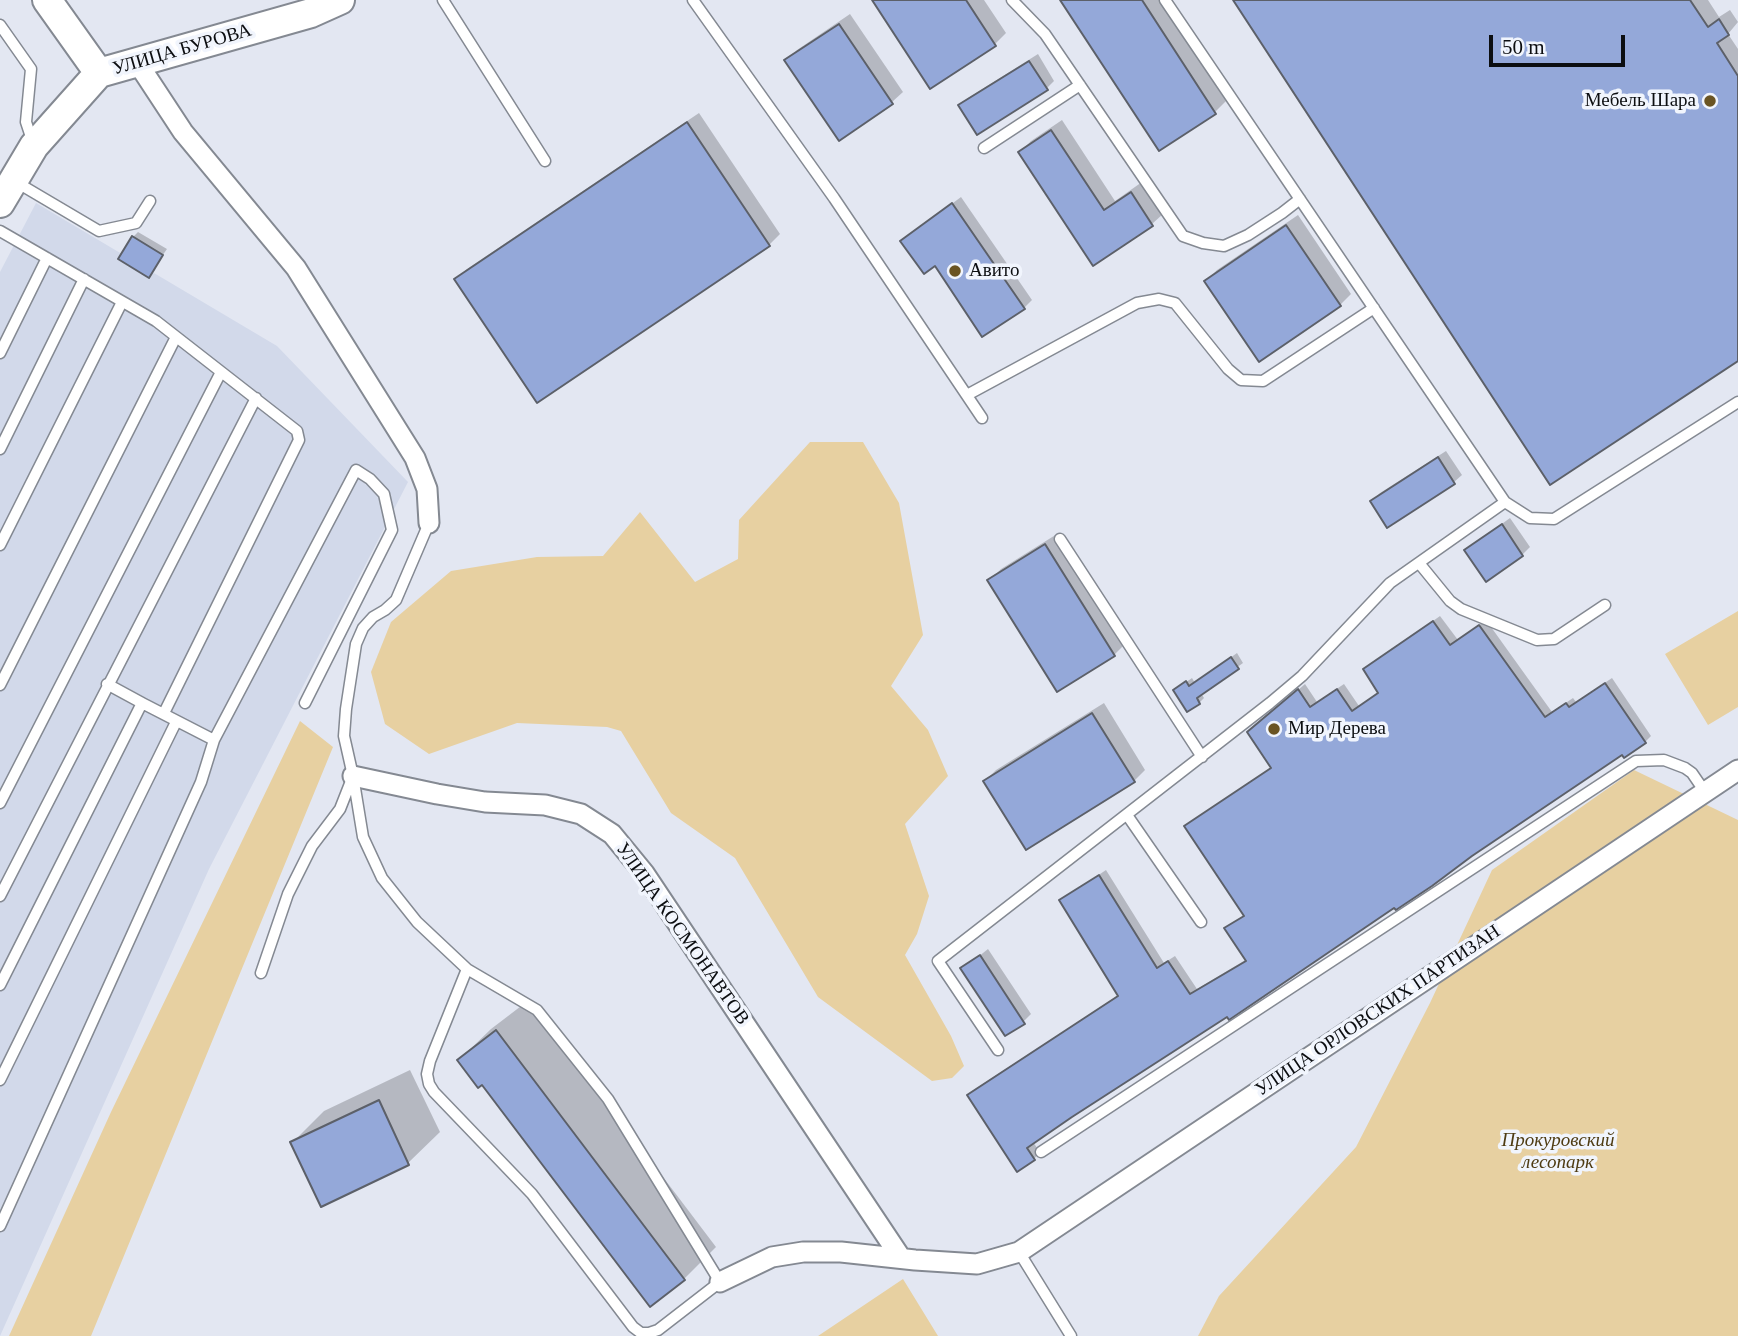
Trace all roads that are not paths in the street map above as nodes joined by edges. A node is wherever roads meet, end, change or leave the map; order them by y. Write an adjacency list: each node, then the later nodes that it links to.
1 (47, 0): 9 (main road)
2 (340, 0): 8 (main road, УЛИЦА БУРОВА)
3 (443, 0): 13 (lane)
4 (693, 0): 25 (lane)
5 (1012, 0): 10 (lane)
6 (1165, 0): 15 (lane)
7 (0, 25): 11 (lane)
8 (137, 62): 9 (main road, УЛИЦА БУРОВА); 31 (street)
9 (99, 73): 11 (main road, УЛИЦА БУРОВА)
10 (1080, 85): 12 (lane); 15 (lane)
11 (34, 146): 14 (main road, УЛИЦА БУРОВА)
12 (984, 148)
13 (545, 162)
14 (6, 192): 16 (lane)
15 (1300, 199): 21 (lane)
16 (150, 201)
17 (0, 231): 18 (lane)
18 (47, 258): 19 (lane); 23 (lane)
19 (84, 279): 20 (lane); 29 (lane)
20 (122, 302): 22 (lane); 33 (lane)
21 (1374, 307): 25 (lane); 30 (lane)
22 (176, 337): 24 (lane); 37 (lane)
23 (0, 353)
24 (221, 372): 26 (lane); 47 (lane)
25 (967, 395): 28 (lane)
26 (256, 398): 36 (lane); 40 (lane)
27 (1738, 402): 30 (lane)
28 (982, 418)
29 (0, 449)
30 (1505, 502): 34 (lane)
31 (429, 523): 45 (lane)
32 (1060, 539): 43 (lane)
33 (0, 545)
34 (1419, 563): 35 (lane); 43 (lane)
35 (1605, 605)
36 (107, 684): 38 (lane); 49 (lane)
37 (0, 685)
38 (142, 703): 40 (lane); 53 (lane)
39 (304, 703): 42 (lane)
40 (164, 713): 41 (lane)
41 (176, 722): 42 (lane); 55 (lane)
42 (214, 740): 57 (lane)
43 (1202, 757): 48 (lane)
44 (1736, 774): 46 (street, УЛИЦА ОРЛОВСКИХ ПАРТИЗАН)
45 (353, 776): 51 (lane); 52 (lane); 60 (street, УЛИЦА КОСМОНАВТОВ)
46 (1705, 792): 56 (lane); 59 (street, УЛИЦА ОРЛОВСКИХ ПАРТИЗАН)
47 (0, 803)
48 (1127, 815): 50 (lane); 54 (lane)
49 (0, 896)
50 (1201, 922)
51 (467, 969): 61 (lane); 61 (lane)
52 (261, 972)
53 (0, 985)
54 (998, 1050)
55 (0, 1080)
56 (1041, 1152)
57 (4, 1208): 58 (lane)
58 (0, 1226)
59 (1018, 1252): 60 (street, УЛИЦА ОРЛОВСКИХ ПАРТИЗАН); 62 (lane)
60 (901, 1258): 61 (street, УЛИЦА ОРЛОВСКИХ ПАРТИЗАН)
61 (720, 1282)
62 (1071, 1336)

